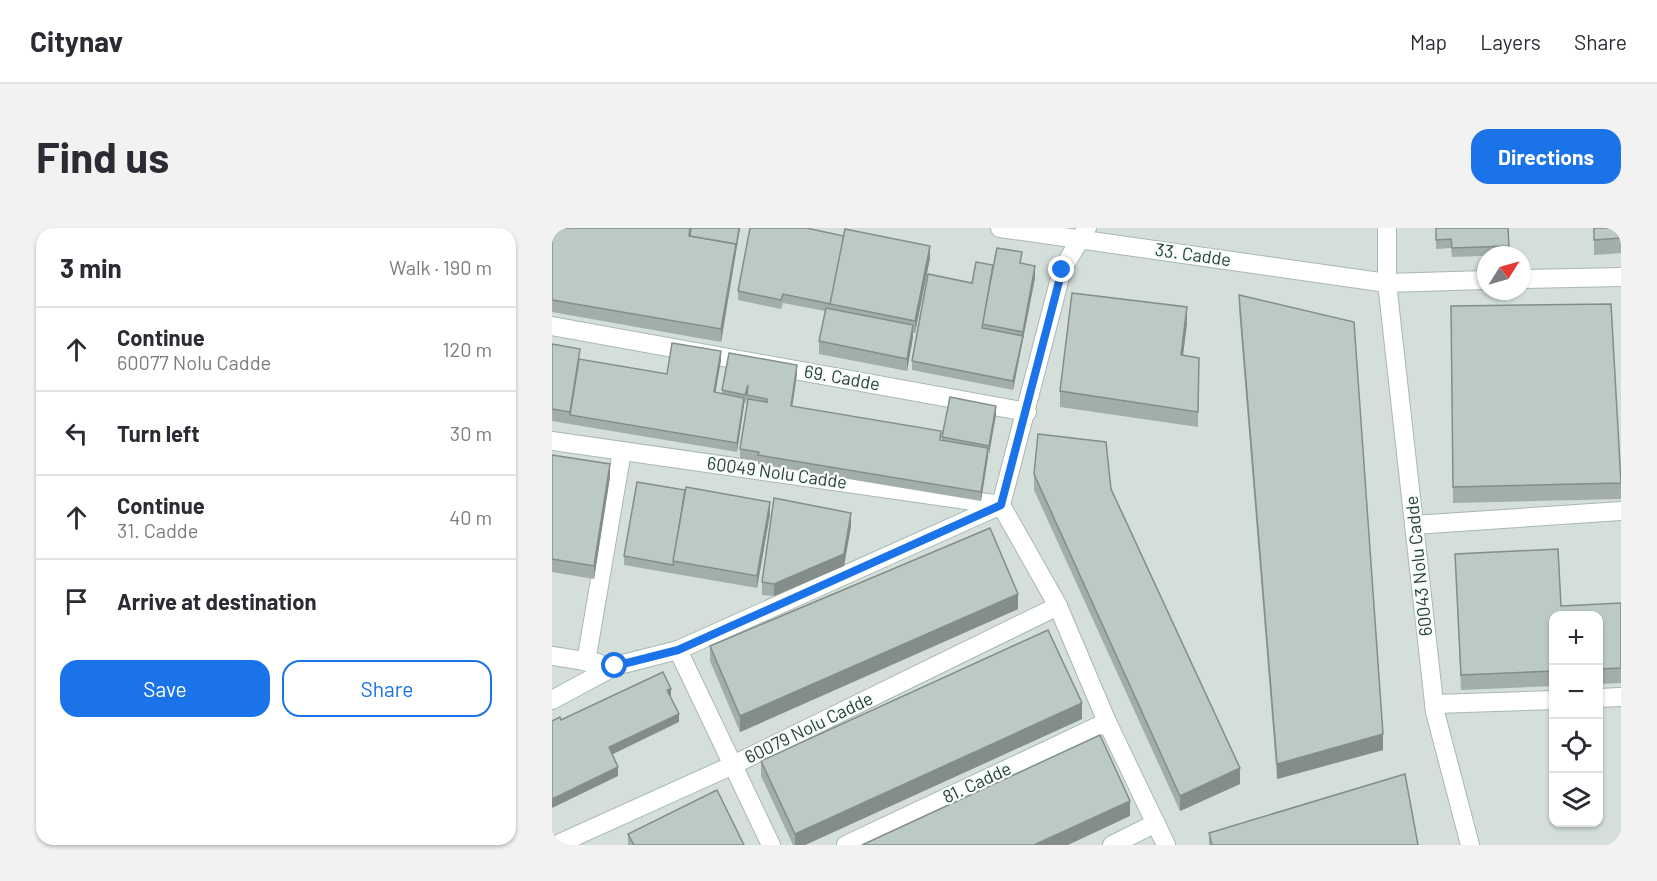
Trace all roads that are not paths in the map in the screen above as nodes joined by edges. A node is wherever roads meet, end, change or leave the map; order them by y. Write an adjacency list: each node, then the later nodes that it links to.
1 (1000, 228): 3 (street, 33. Cadde)
2 (1387, 228): 7 (street, 60043 Nolu Cadde)
3 (1082, 233): 7 (street, 33. Cadde); 9 (street)
4 (1621, 277): 5 (street)
5 (1531, 279)
6 (1477, 280): 7 (street, 33. Cadde)
7 (1387, 283): 14 (street, 60043 Nolu Cadde)
8 (552, 326): 9 (street, 69. Cadde)
9 (1027, 412): 12 (street)
10 (552, 441): 11 (street, 60049 Nolu Cadde)
11 (622, 451): 12 (street, 60049 Nolu Cadde); 18 (street)
12 (1001, 505): 15 (street); 16 (street)
13 (1621, 511): 14 (street)
14 (1414, 525): 24 (street, 60043 Nolu Cadde)
15 (1058, 606): 25 (street); 26 (street, 60079 Nolu Cadde)
16 (678, 650): 19 (street); 26 (street)
17 (552, 656): 18 (street)
18 (586, 662): 19 (street)
19 (615, 666): 22 (street)
20 (1621, 697): 21 (street)
21 (1603, 698)
22 (552, 700)
23 (1549, 700): 24 (street)
24 (1435, 704): 33 (street, 60043 Nolu Cadde)
25 (1107, 722): 27 (street); 30 (street, 81. Cadde)
26 (733, 765): 28 (street, 60079 Nolu Cadde); 29 (street)
27 (1156, 823): 31 (street); 32 (street)
28 (556, 845)
29 (771, 845)
30 (846, 845)
31 (1112, 845)
32 (1166, 845)
33 (1470, 845)

